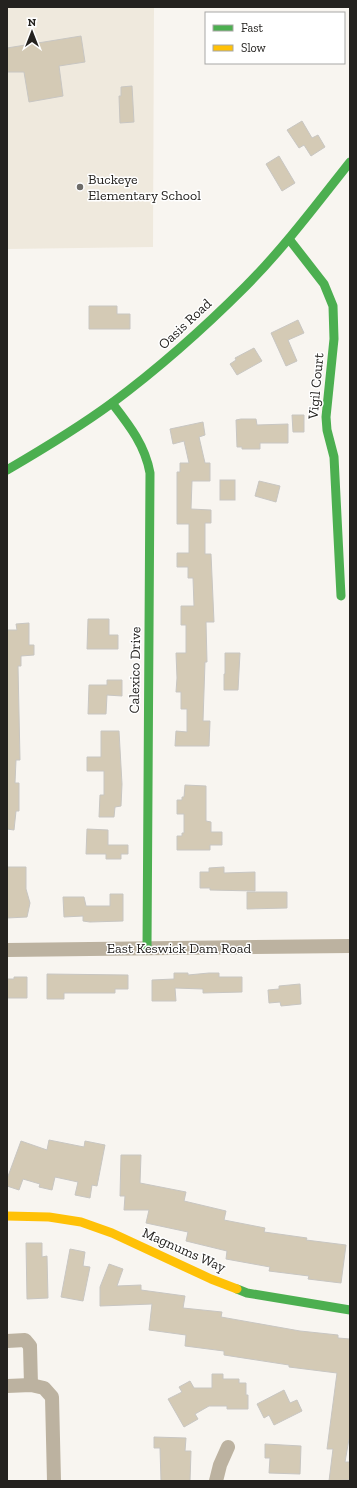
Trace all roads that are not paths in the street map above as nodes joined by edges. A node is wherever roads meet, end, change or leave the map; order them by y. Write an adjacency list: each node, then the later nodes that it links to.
1 (350, 162): 2 (street, Oasis Road)
2 (289, 239): 3 (street, Oasis Road); 5 (street, Vigil Court)
3 (112, 403): 4 (street, Oasis Road); 7 (street, Calexico Drive)
4 (7, 470)
5 (341, 596)
6 (350, 946): 7 (street, East Keswick Dam Road)
7 (147, 948): 8 (street, East Keswick Dam Road)
8 (7, 950)
9 (7, 1216): 10 (street, Magnums Way)
10 (350, 1310)
11 (7, 1341): 12 (street)
12 (31, 1385): 13 (street); 15 (street)
13 (7, 1386)
14 (228, 1447): 16 (street)
15 (54, 1481)
16 (216, 1481)

